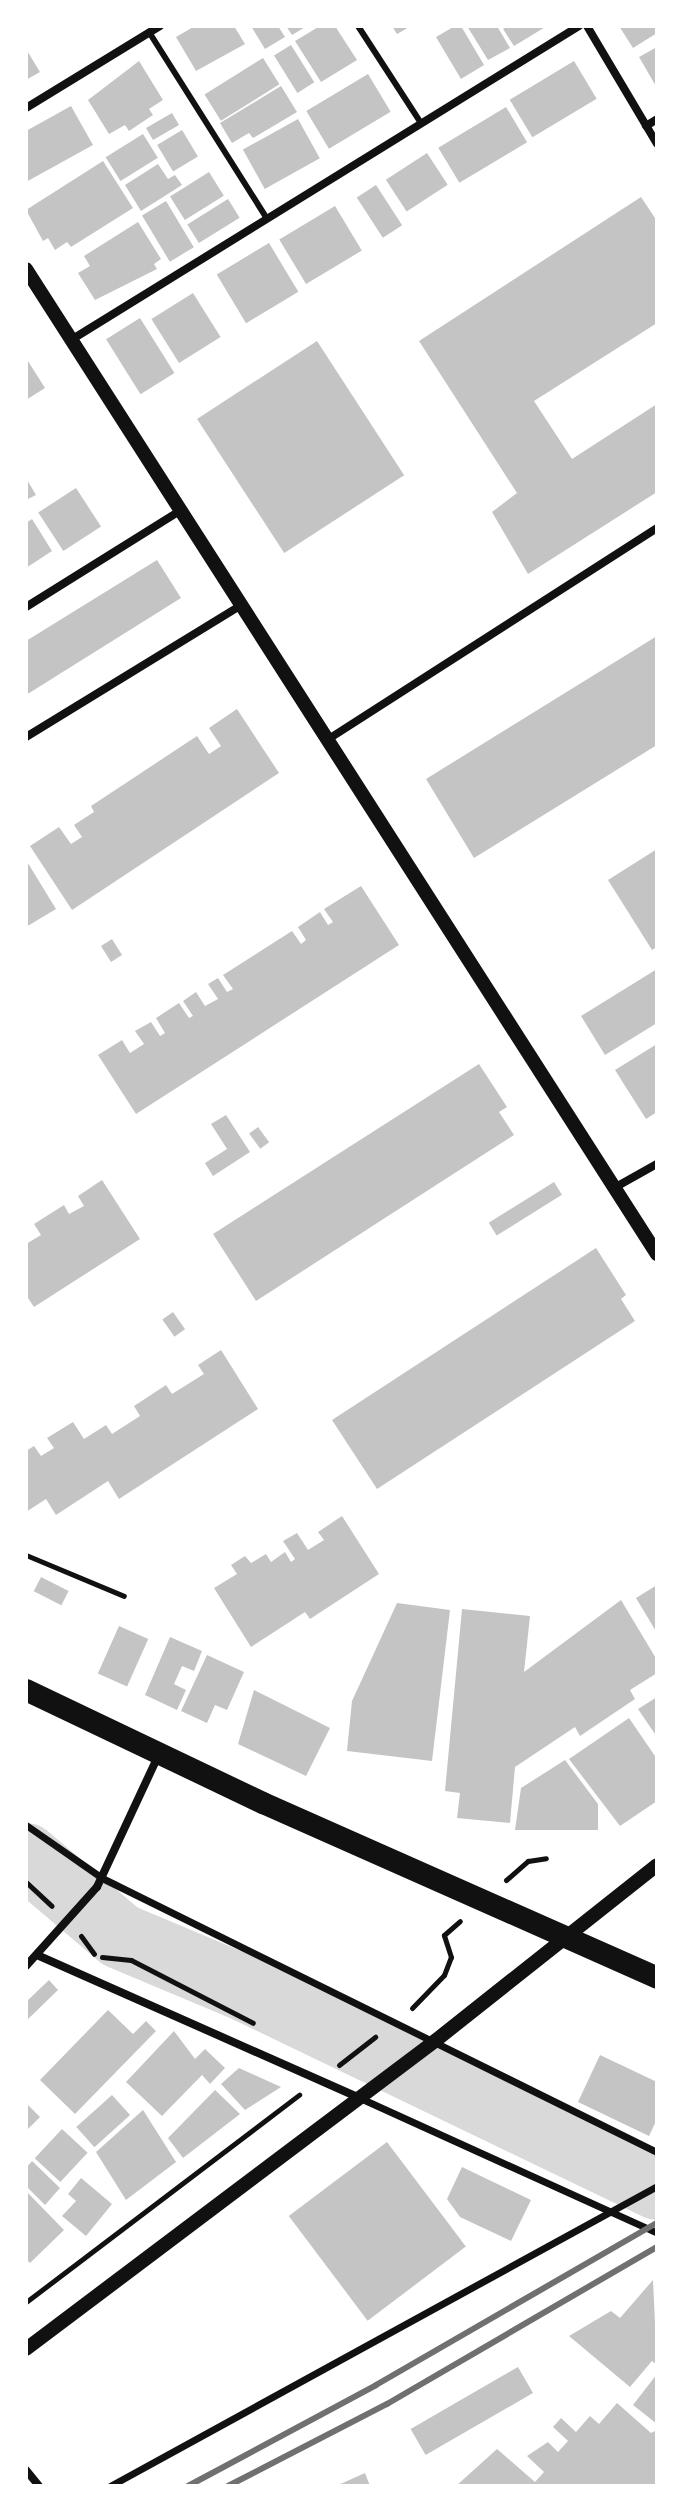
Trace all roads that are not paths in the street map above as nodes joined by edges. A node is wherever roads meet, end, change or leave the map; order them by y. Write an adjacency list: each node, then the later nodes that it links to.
1 (160, 26): 5 (street)
2 (358, 26): 8 (lane)
3 (579, 26): 8 (street)
4 (587, 26): 9 (street)
5 (149, 32): 6 (street); 11 (lane)
6 (26, 108)
7 (657, 119): 9 (street)
8 (421, 123): 11 (street)
9 (646, 126): 10 (street)
10 (657, 144)
11 (267, 219): 13 (street)
12 (26, 269): 13 (street)
13 (71, 340): 14 (street)
14 (178, 512): 16 (street); 17 (street)
15 (657, 528): 19 (street)
16 (240, 606): 18 (street); 19 (street)
17 (26, 607)
18 (26, 737)
19 (326, 740): 21 (street)
20 (657, 1164): 21 (street)
21 (614, 1188): 22 (street)
22 (657, 1254)
23 (26, 1690): 24 (highway)
24 (159, 1753): 27 (street); 28 (highway)
25 (26, 1825): 27 (street)
26 (657, 1865): 28 (street)
27 (100, 1882): 30 (street); 33 (street)
28 (564, 1939): 32 (highway); 33 (street)
29 (26, 1950): 30 (street)
30 (37, 1955): 31 (street); 34 (street)
31 (26, 1966)
32 (657, 1978)
33 (431, 2044): 34 (street); 35 (street)
34 (360, 2098): 37 (street); 39 (street)
35 (657, 2152)
36 (657, 2186): 37 (street)
37 (612, 2213): 38 (street); 42 (street)
38 (657, 2233)
39 (26, 2349)
40 (26, 2470): 41 (street)
41 (39, 2486)
42 (110, 2486)

